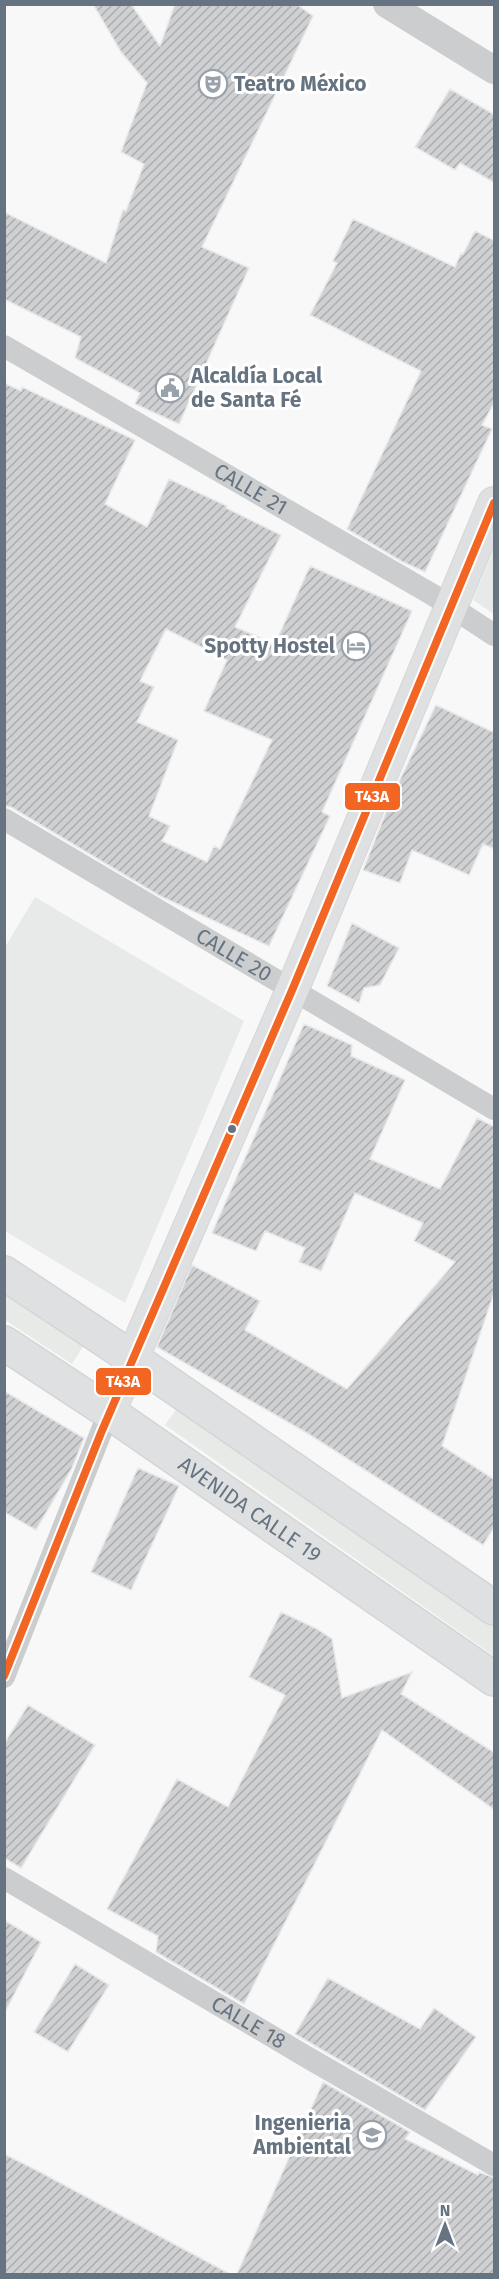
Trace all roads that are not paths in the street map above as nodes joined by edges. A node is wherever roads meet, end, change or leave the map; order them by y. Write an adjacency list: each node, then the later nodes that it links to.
1 (387, 4): 2 (street)
2 (495, 70)
3 (4, 346): 5 (street, CALLE 21)
4 (495, 503): 5 (main road)
5 (452, 607): 6 (street, CALLE 21); 8 (main road)
6 (495, 635)
7 (4, 819): 8 (street, CALLE 20)
8 (293, 988): 9 (street, CALLE 20); 12 (main road)
9 (495, 1109)
10 (4, 1273): 12 (main road)
11 (4, 1343): 13 (main road, AVENIDA CALLE 19)
12 (132, 1358): 13 (main road); 14 (main road)
13 (109, 1412): 15 (street); 16 (main road, AVENIDA CALLE 19)
14 (495, 1608)
15 (4, 1677)
16 (495, 1679)
17 (4, 1878): 18 (street, CALLE 18)
18 (495, 2165)

